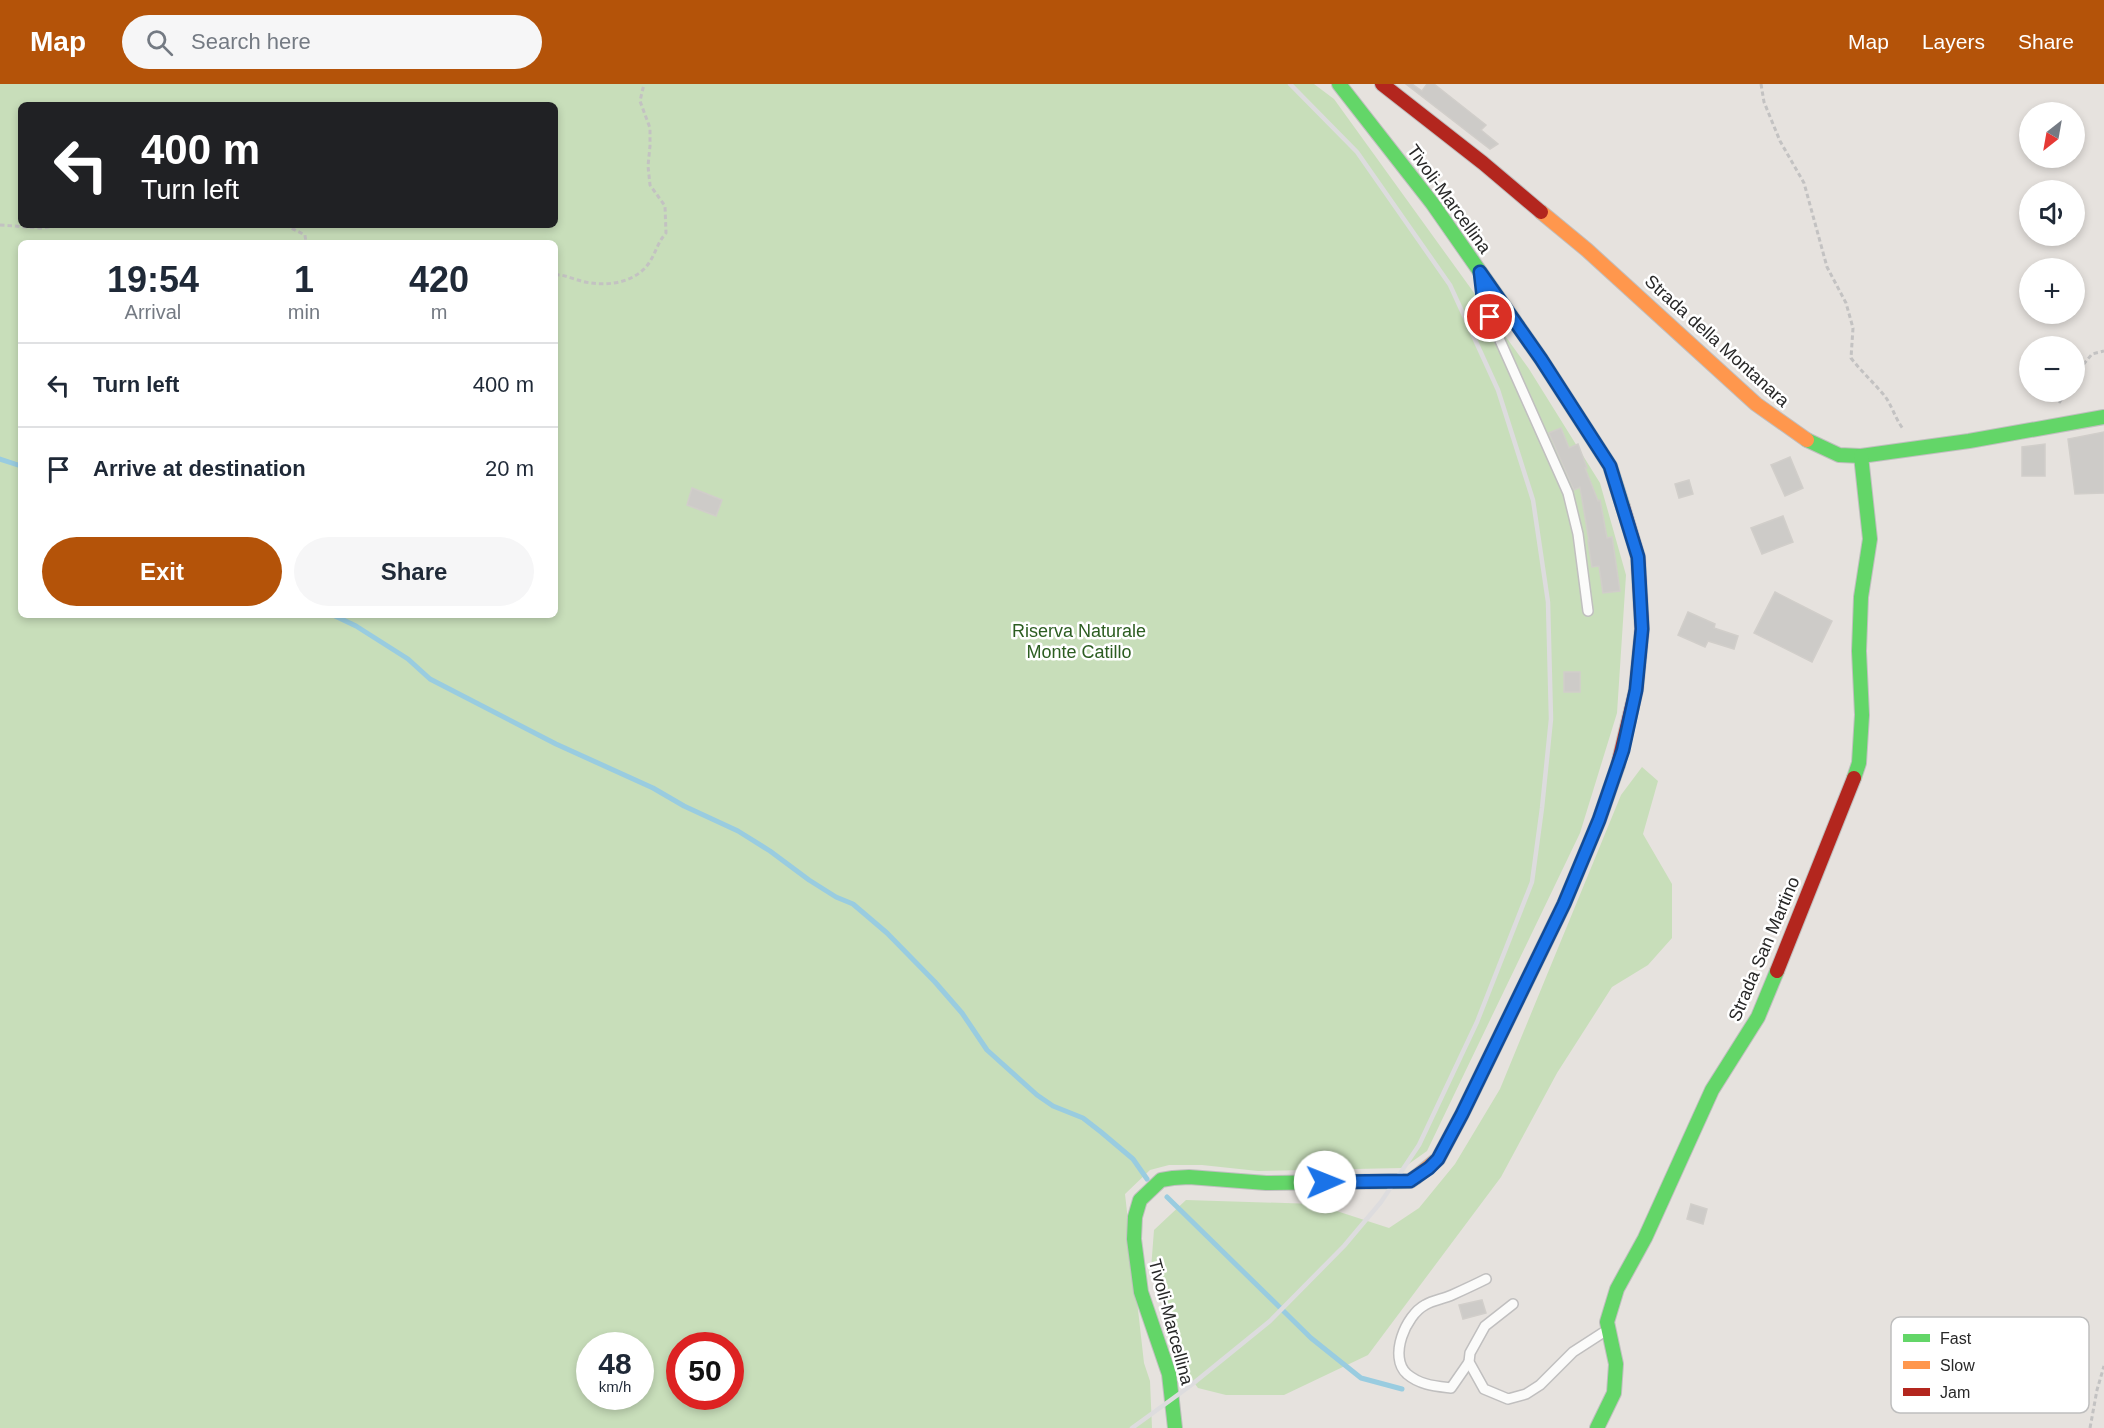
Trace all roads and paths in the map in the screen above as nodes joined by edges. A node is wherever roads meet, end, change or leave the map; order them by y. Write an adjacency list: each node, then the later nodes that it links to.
1 (644, 84): 10 (path)
2 (1339, 84): 9 (street, Tivoli-Marcellina)
3 (1382, 84): 15 (street, Strada della Montanara)
4 (1761, 84): 14 (path)
5 (0, 225): 6 (path)
6 (18, 226)
7 (291, 228): 8 (path)
8 (306, 240)
9 (1480, 272): 16 (lane); 22 (street, Tivoli-Marcellina)
10 (558, 276)
11 (2104, 351): 12 (path)
12 (2085, 363)
13 (2104, 417): 14 (street, Strada della Montanara)
14 (1907, 450): 15 (street, Strada della Montanara)
15 (1861, 456): 19 (street, Strada San Martino)
16 (1588, 611)
17 (1486, 1279): 20 (lane)
18 (1513, 1304): 20 (lane)
19 (1608, 1329): 20 (lane); 23 (street, Strada San Martino)
20 (1469, 1362)
21 (2104, 1366): 24 (path)
22 (1175, 1428)
23 (1597, 1428)
24 (2090, 1428)

